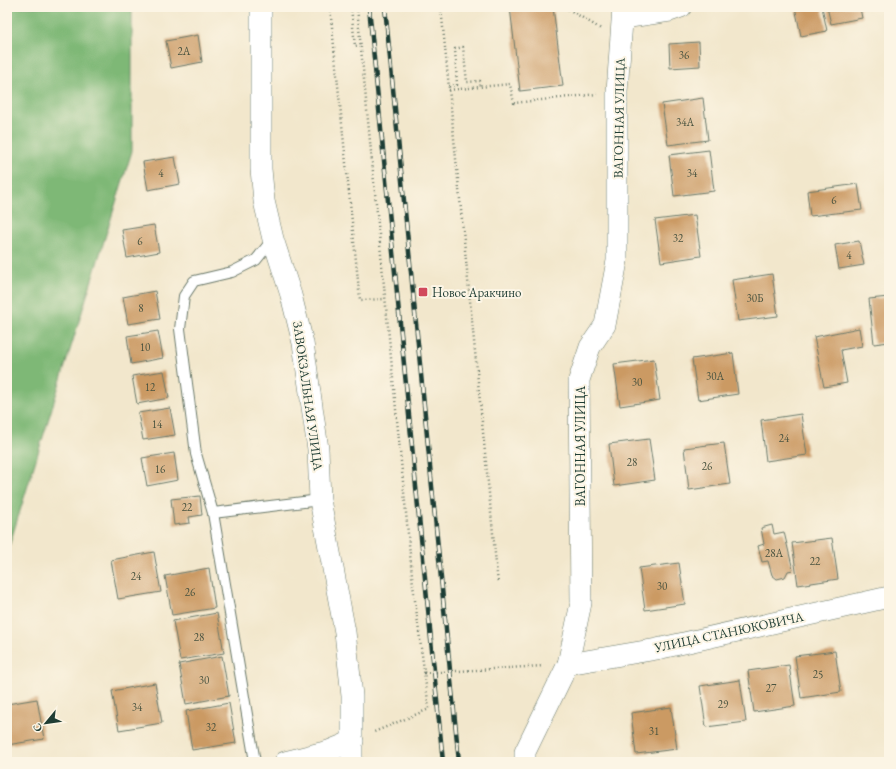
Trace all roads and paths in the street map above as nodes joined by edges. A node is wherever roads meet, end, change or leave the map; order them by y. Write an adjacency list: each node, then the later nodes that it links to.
1 (261, 7): 14 (street, ЗАВОКЗАЛЬНАЯ УЛИЦА)
2 (330, 7): 15 (path)
3 (351, 7): 9 (path)
4 (357, 7): 9 (path)
5 (441, 7): 10 (path)
6 (565, 7): 8 (path)
7 (680, 7): 8 (street)
8 (623, 20): 13 (street, ВАГОННАЯ УЛИЦА)
9 (360, 46): 15 (path)
10 (449, 86): 11 (path); 12 (path)
11 (481, 88): 12 (path); 13 (path)
12 (449, 90): 18 (path)
13 (617, 92): 20 (street, ВАГОННАЯ УЛИЦА)
14 (273, 239): 16 (street, ЗАВОКЗАЛЬНАЯ УЛИЦА); 17 (lane)
15 (385, 299): 21 (path)
16 (320, 500): 17 (lane); 22 (street, ЗАВОКЗАЛЬНАЯ УЛИЦА)
17 (213, 513): 23 (lane)
18 (498, 584)
19 (889, 597): 20 (street, УЛИЦА СТАНЮКОВИЧА)
20 (568, 664): 21 (path); 26 (street, ВАГОННАЯ УЛИЦА)
21 (424, 673): 22 (path)
22 (353, 741): 24 (street); 25 (street, ЗАВОКЗАЛЬНАЯ УЛИЦА)
23 (255, 762)
24 (285, 762)
25 (352, 762)
26 (525, 762)

